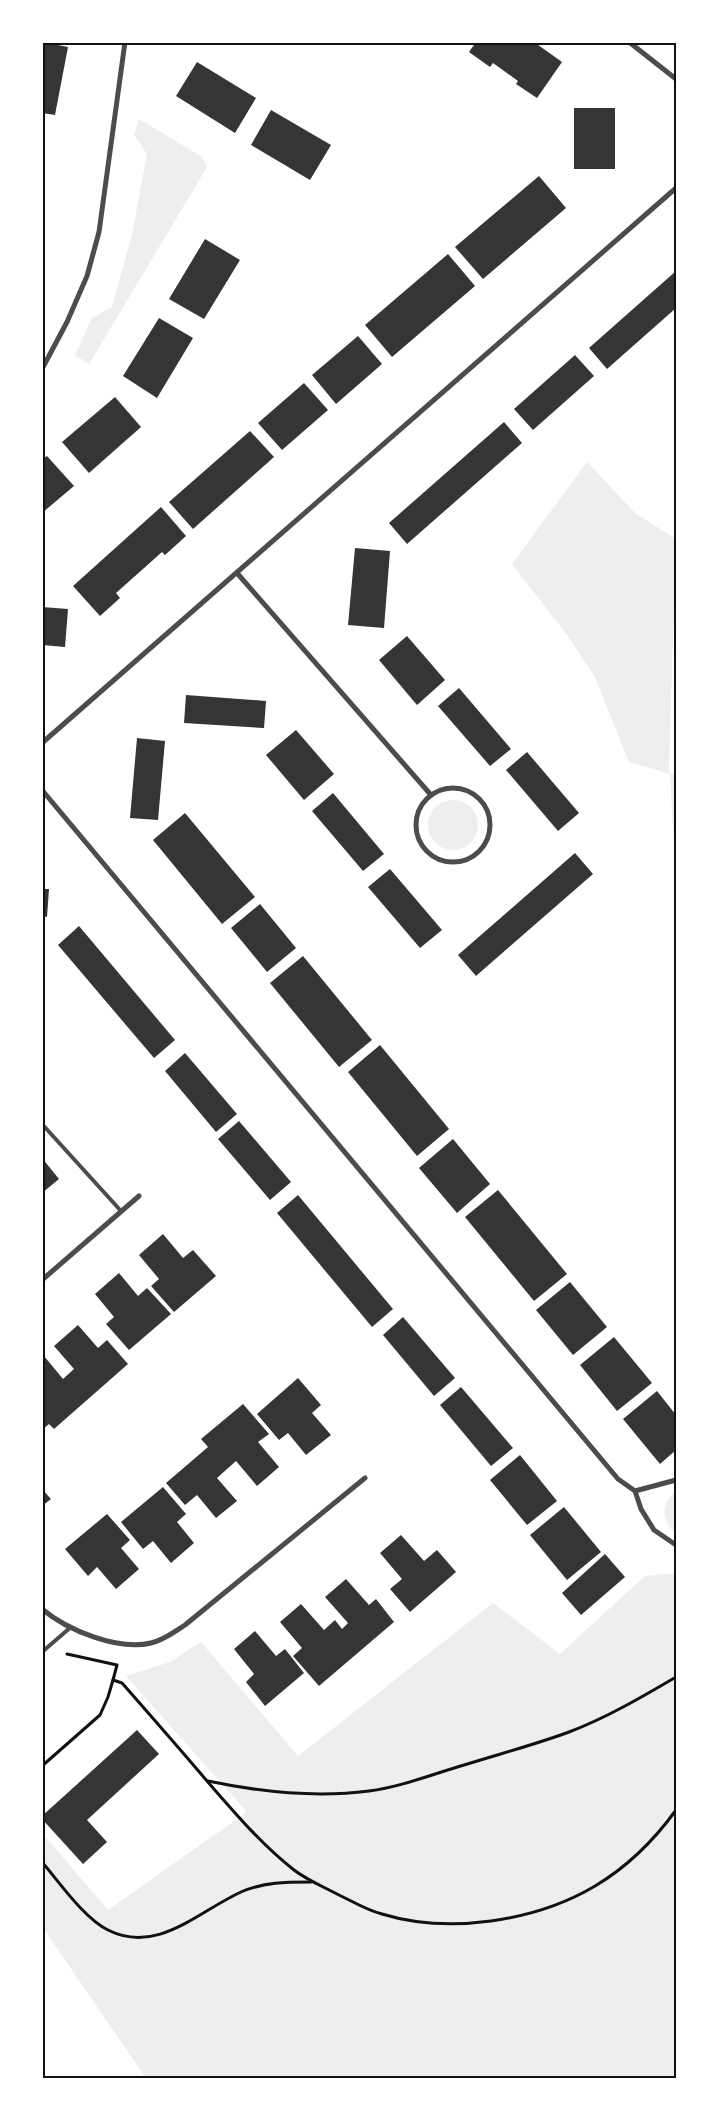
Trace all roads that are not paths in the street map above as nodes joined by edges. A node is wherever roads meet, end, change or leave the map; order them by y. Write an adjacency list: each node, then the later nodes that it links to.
1 (125, 42): 5 (street)
2 (628, 42): 3 (street)
3 (676, 79)
4 (676, 188): 6 (street)
5 (42, 369)
6 (237, 574): 7 (street); 9 (street)
7 (42, 743)
8 (42, 790): 16 (street)
9 (430, 795): 9 (street)
10 (42, 1124): 12 (lane)
11 (139, 1196): 12 (street)
12 (121, 1211): 13 (street)
13 (42, 1280)
14 (365, 1478): 19 (street)
15 (676, 1480): 16 (street)
16 (635, 1491): 17 (street)
17 (676, 1545)
18 (42, 1609): 19 (street)
19 (71, 1627): 20 (lane)
20 (42, 1652)

